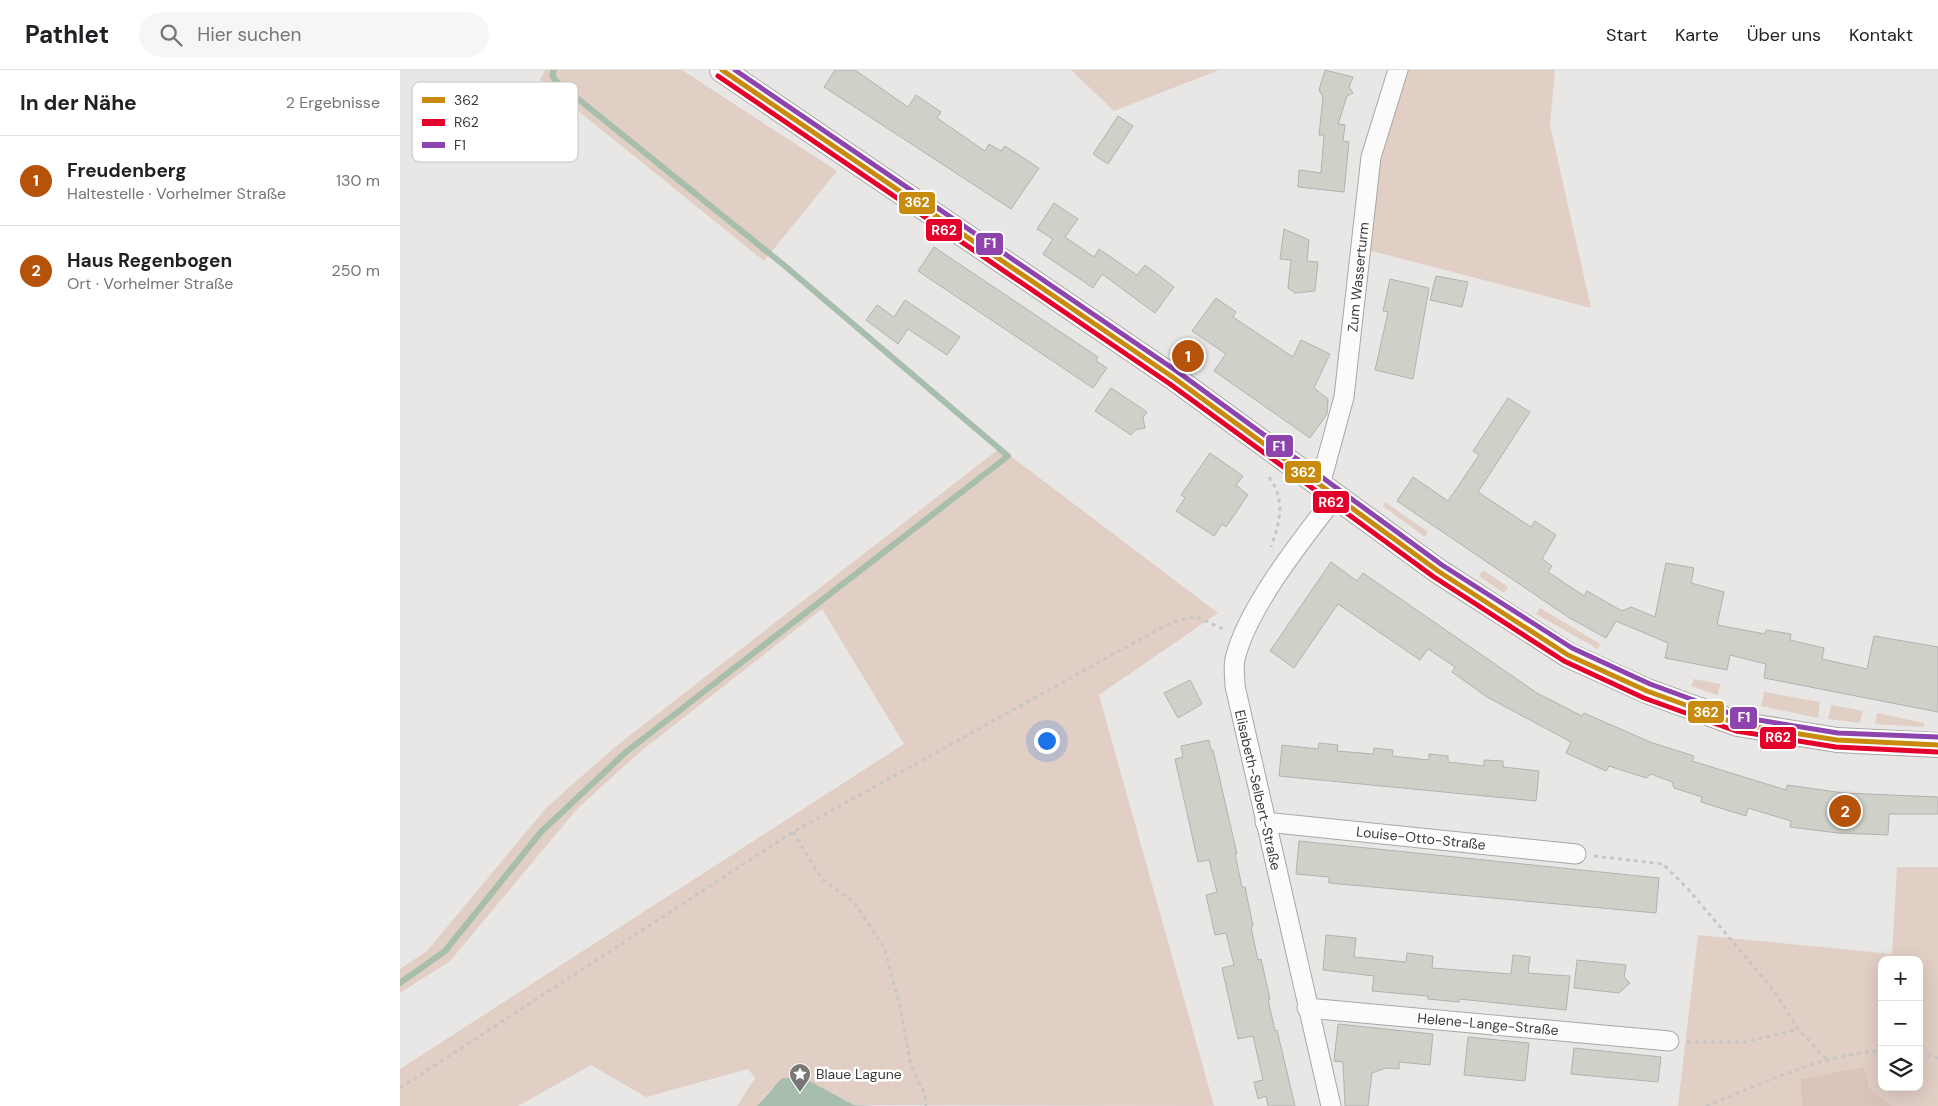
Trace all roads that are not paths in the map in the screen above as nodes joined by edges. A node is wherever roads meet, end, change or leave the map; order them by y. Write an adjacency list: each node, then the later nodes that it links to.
1 (722, 70): 3 (street)
2 (1398, 70): 3 (street, Zum Wasserturm)
3 (1328, 491): 4 (street); 5 (street, Elisabeth-Selbert-Straße)
4 (1938, 744)
5 (1265, 822): 6 (street, Louise-Otto-Straße); 7 (street, Elisabeth-Selbert-Straße)
6 (1576, 854)
7 (1307, 1008): 8 (street, Helene-Lange-Straße); 9 (street, Elisabeth-Selbert-Straße)
8 (1669, 1041)
9 (1331, 1106)

